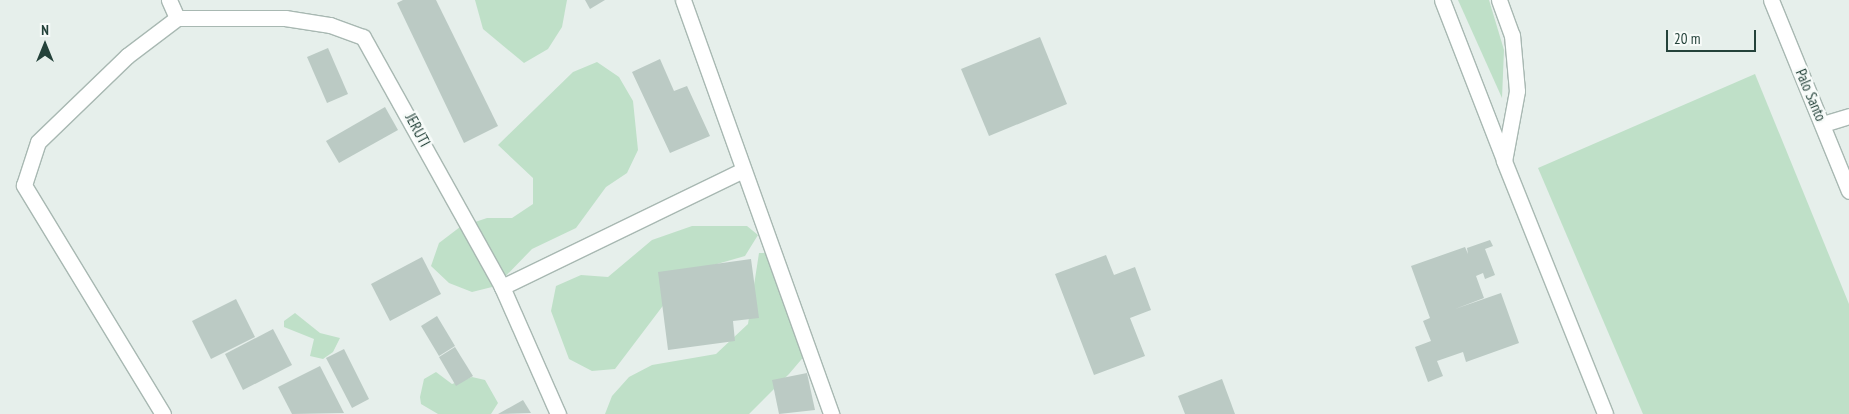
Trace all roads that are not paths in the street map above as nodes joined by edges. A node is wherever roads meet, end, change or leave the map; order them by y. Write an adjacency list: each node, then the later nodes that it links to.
1 (169, 0): 6 (street)
2 (683, 0): 10 (street)
3 (1442, 0): 9 (street)
4 (1499, 0): 9 (street)
5 (1771, 0): 8 (street, Palo Santo)
6 (176, 18): 12 (street, JERUTI); 13 (street)
7 (1849, 116): 8 (street)
8 (1823, 124): 11 (street, Palo Santo)
9 (1504, 161): 16 (street)
10 (743, 170): 12 (street); 15 (street)
11 (1849, 191)
12 (502, 287): 14 (street, JERUTI)
13 (163, 414)
14 (558, 414)
15 (831, 414)
16 (1605, 414)

